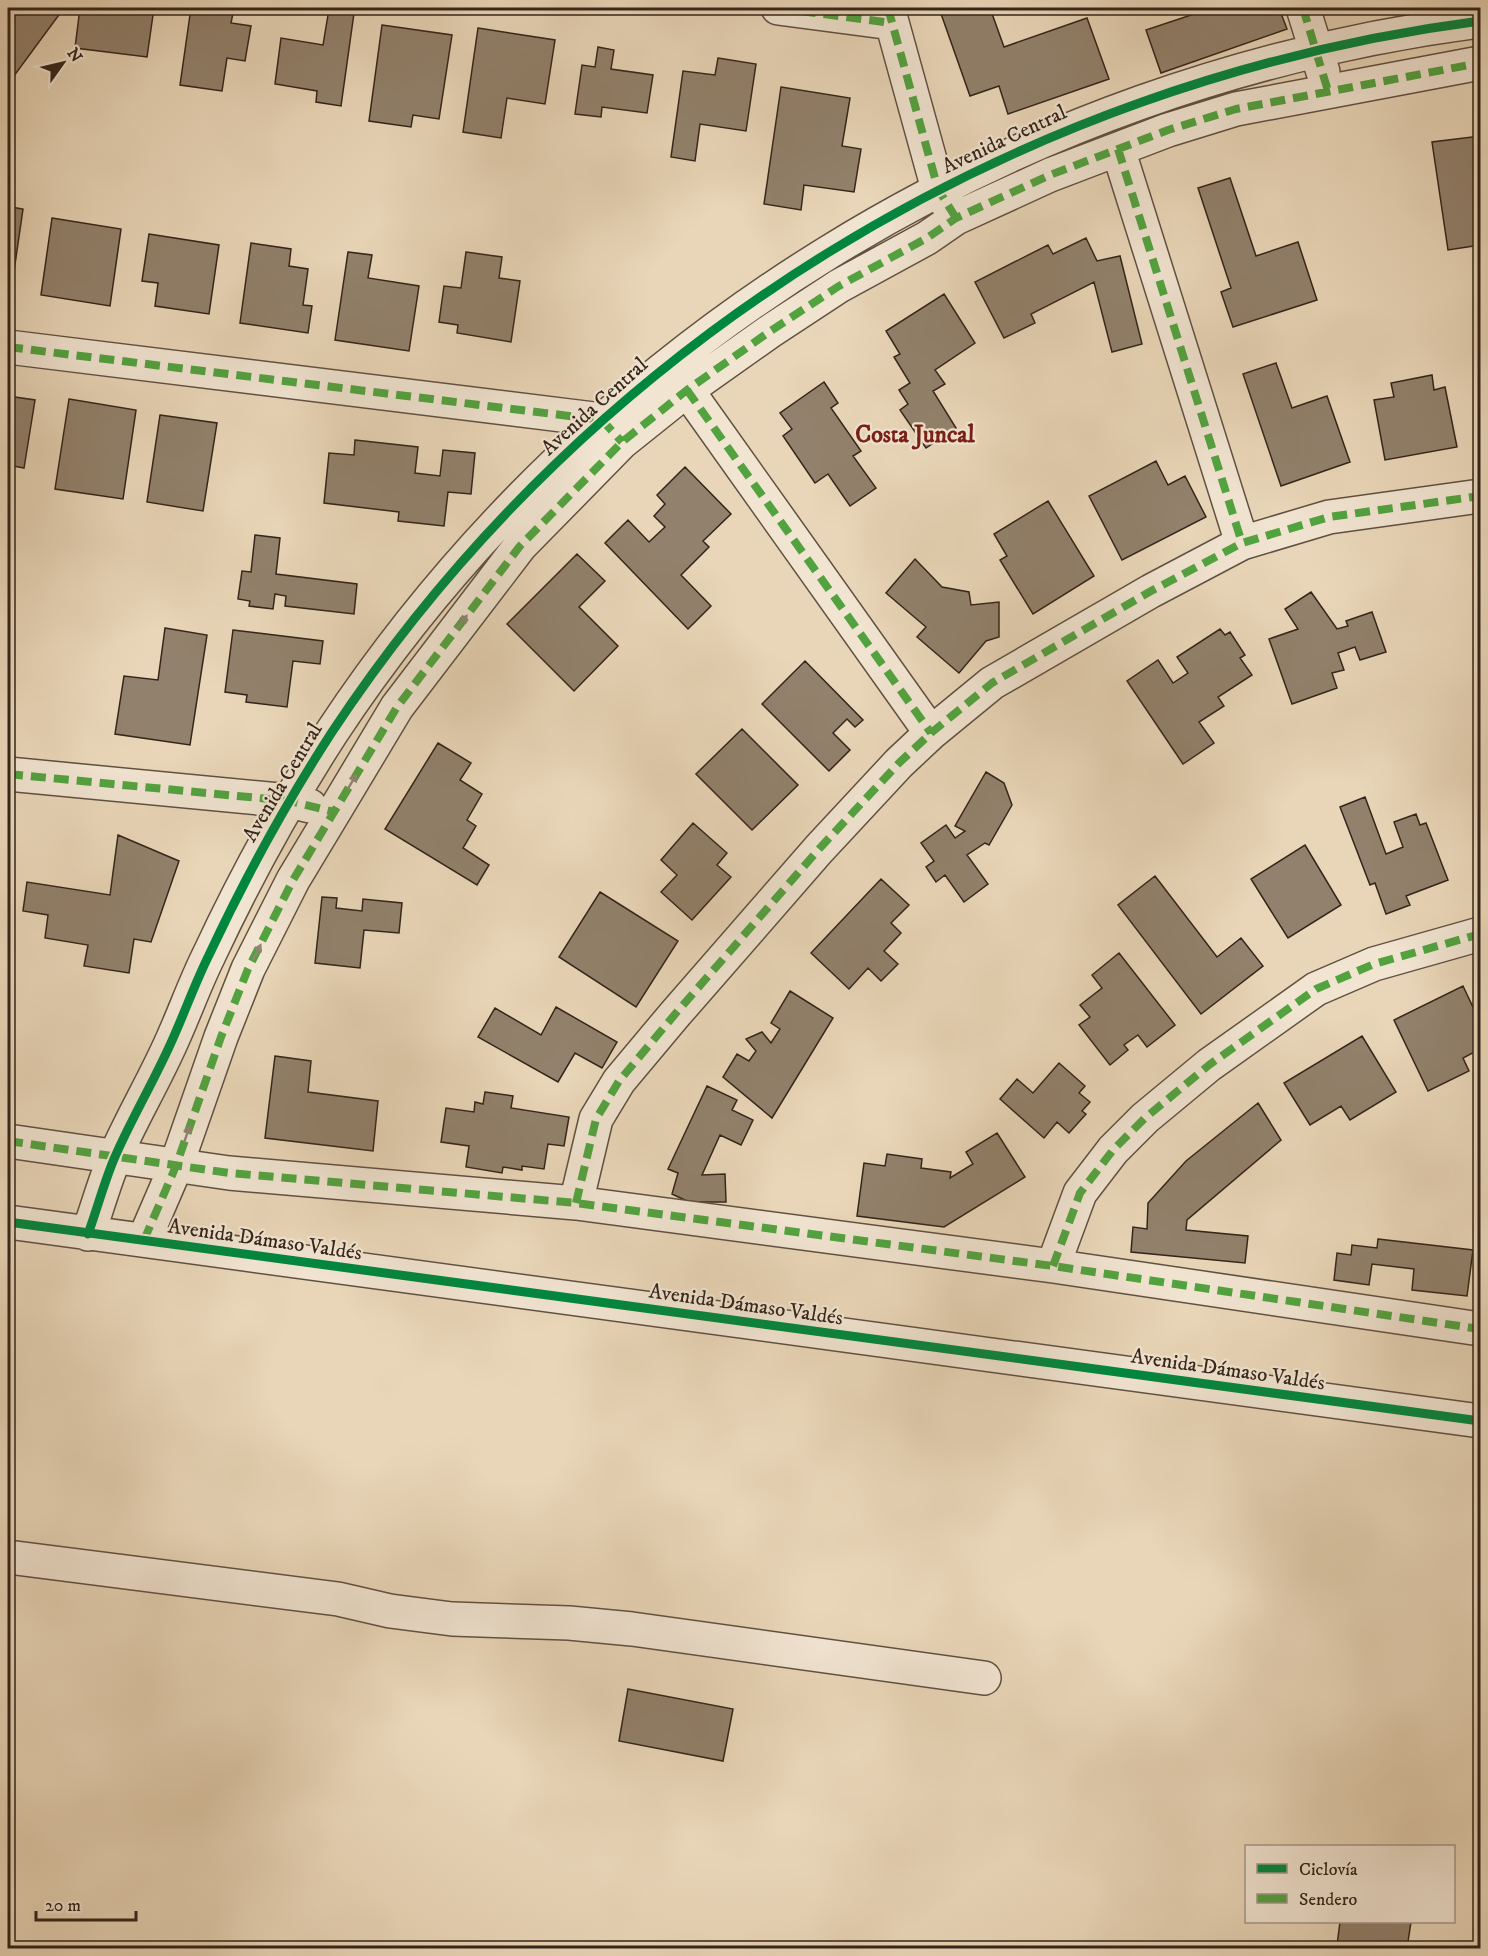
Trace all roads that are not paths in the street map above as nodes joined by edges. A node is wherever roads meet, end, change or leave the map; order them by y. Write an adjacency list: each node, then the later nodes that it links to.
1 (778, 8): 3 (street)
2 (1304, 8): 5 (street)
3 (890, 15): 9 (street)
4 (1480, 21): 5 (street, Avenida Central)
5 (1316, 50): 7 (street); 9 (street, Avenida Central)
6 (1480, 63): 7 (street, Avenida Central)
7 (1328, 91): 8 (street, Avenida Central)
8 (1118, 149): 10 (street, Avenida Central); 15 (street)
9 (938, 189): 10 (street); 13 (street, Avenida Central)
10 (956, 218): 12 (street, Avenida Central)
11 (8, 347): 13 (street)
12 (687, 390): 13 (street, Avenida Central); 16 (street)
13 (612, 431): 18 (street, Avenida Central); 19 (street, Avenida Central, one-way to 13)
14 (1480, 496): 15 (street)
15 (1242, 543): 16 (street)
16 (931, 732): 24 (street)
17 (8, 774): 18 (street)
18 (290, 801): 19 (street); 22 (street, Avenida Central)
19 (334, 812): 23 (street, Avenida Central, one-way to 19)
20 (1480, 934): 28 (street)
21 (8, 1141): 22 (street)
22 (115, 1156): 23 (street); 26 (street, Avenida Central)
23 (176, 1166): 24 (street); 27 (street, Avenida Central)
24 (576, 1203): 28 (street)
25 (8, 1222): 26 (street, Avenida Dámaso Valdés)
26 (88, 1234): 27 (street, Avenida Dámaso Valdés)
27 (144, 1240): 30 (street, Avenida Dámaso Valdés)
28 (1053, 1266): 29 (street)
29 (1480, 1329)
30 (1480, 1421)
31 (8, 1557): 32 (street)
32 (984, 1678)

